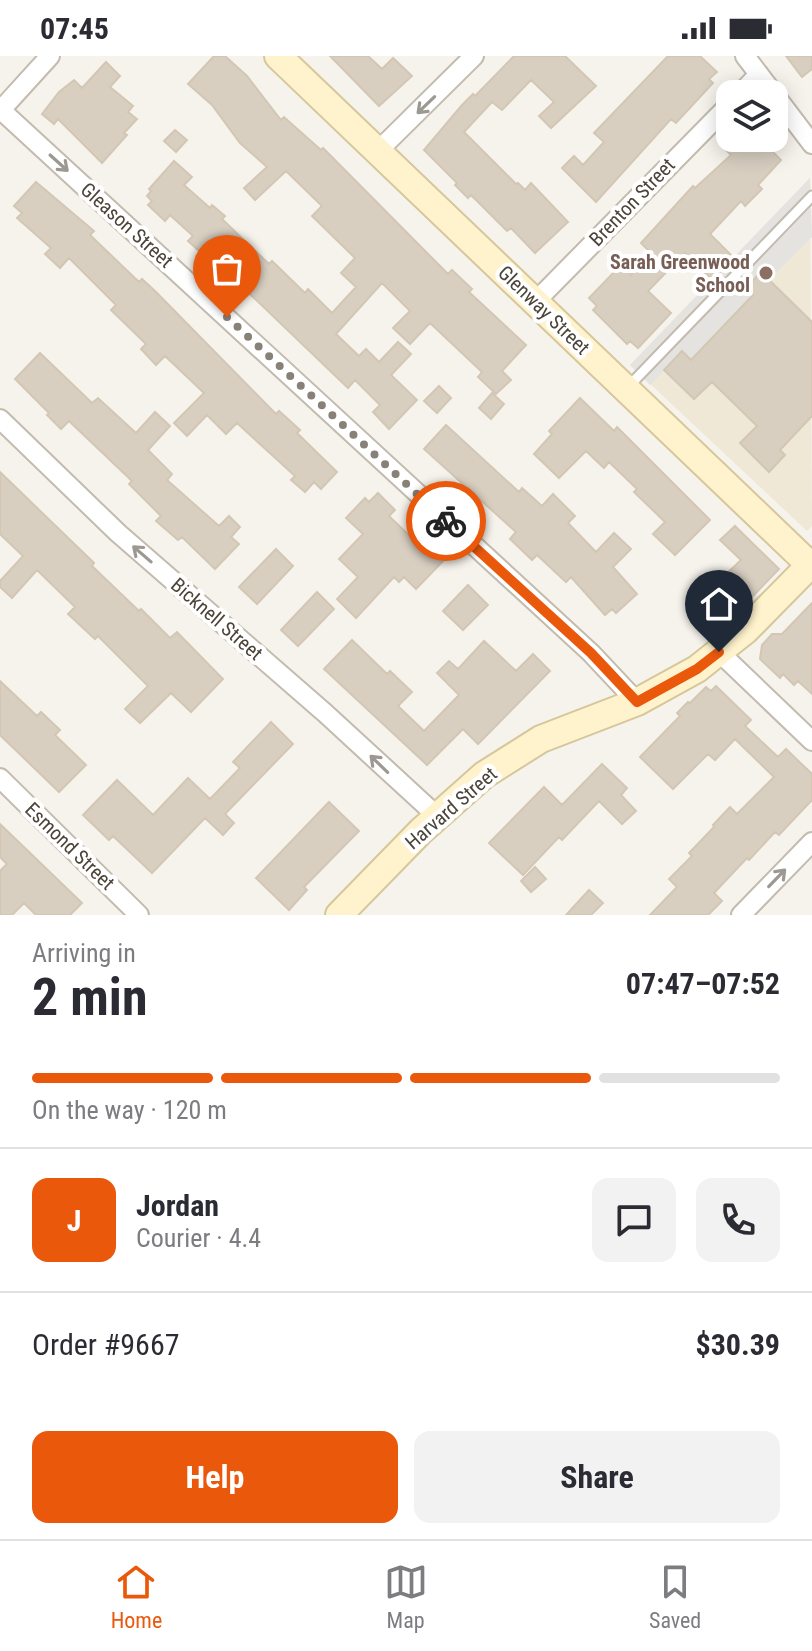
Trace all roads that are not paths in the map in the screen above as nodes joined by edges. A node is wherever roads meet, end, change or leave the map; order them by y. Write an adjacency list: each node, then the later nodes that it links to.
1 (50, 56): 8 (street)
2 (278, 56): 12 (street, Glenway Street)
3 (474, 56): 12 (street, one-way to 12)
4 (745, 56): 5 (street)
5 (759, 74): 6 (street); 7 (street)
6 (753, 80)
7 (764, 80)
8 (0, 111): 19 (street, Gleason Street, one-way to 19)
9 (788, 112): 11 (street)
10 (716, 118): 14 (street, Brenton Street)
11 (812, 144)
12 (377, 152): 14 (street, Glenway Street)
13 (812, 196): 15 (lane)
14 (535, 302): 15 (street, Glenway Street)
15 (626, 389): 17 (street, Glenway Street)
16 (0, 419): 22 (street, Bicknell Street, one-way to 16)
17 (811, 565): 18 (street, Harvard Street)
18 (719, 652): 19 (street, Harvard Street); 20 (street)
19 (637, 702): 22 (street, Harvard Street)
20 (812, 741)
21 (0, 778): 24 (street, Esmond Street)
22 (437, 816): 25 (street, Harvard Street)
23 (812, 842): 26 (street, one-way to 23)
24 (139, 915)
25 (339, 915)
26 (741, 915)

